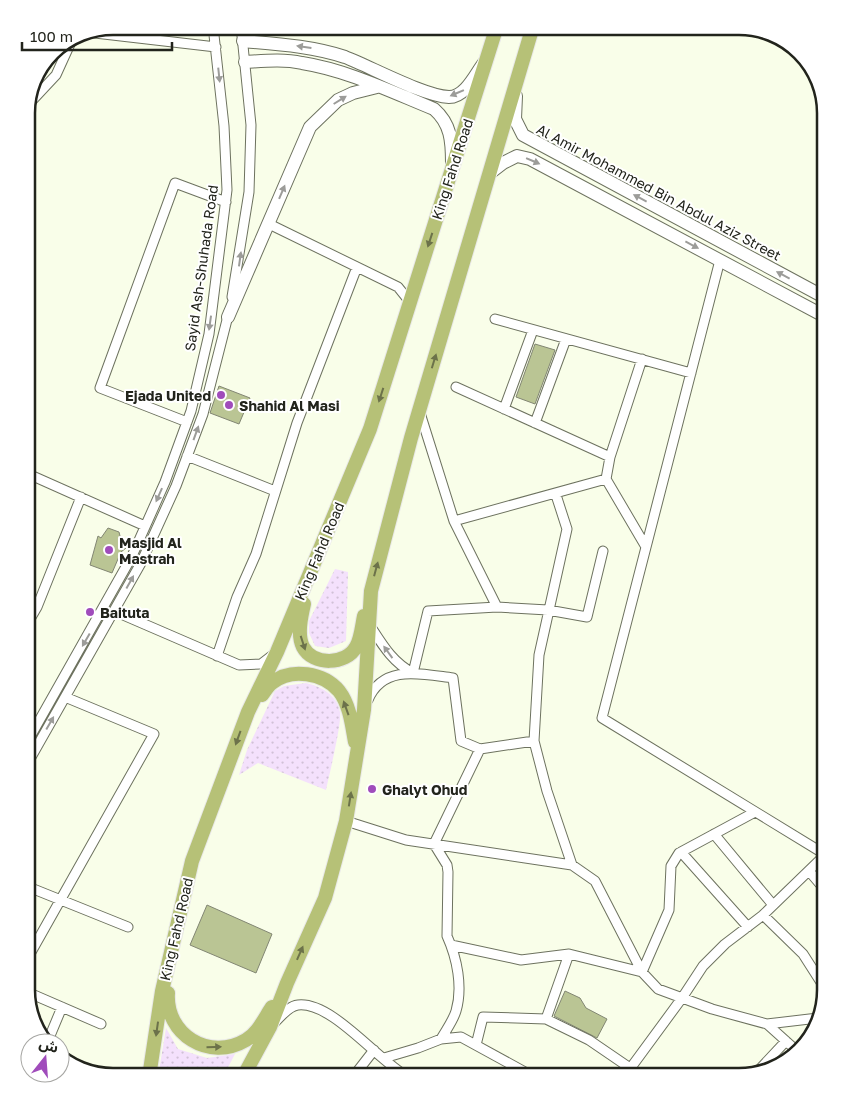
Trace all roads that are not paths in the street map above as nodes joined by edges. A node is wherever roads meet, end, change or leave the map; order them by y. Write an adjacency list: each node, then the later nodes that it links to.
1 (113, 35): 7 (street)
2 (214, 35): 7 (street, Sayid Ash-Shuhada Road)
3 (242, 35): 6 (street)
4 (494, 35): 9 (main road, King Fahd Road)
5 (530, 35): 11 (main road)
6 (243, 41): 9 (street, one-way to 6); 10 (street)
7 (216, 47): 16 (street, Sayid Ash-Shuhada Road, one-way to 16)
8 (67, 50): 13 (street)
9 (488, 57): 14 (main road, King Fahd Road)
10 (245, 62): 12 (street); 23 (street, one-way to 10)
11 (516, 86): 15 (main road); 20 (street, Al Amir Mohammed Bin Abdul Aziz Street, one-way to 11)
12 (377, 87): 14 (street); 17 (street, one-way to 12)
13 (38, 95)
14 (452, 171): 21 (main road, King Fahd Road, one-way to 21)
15 (490, 173): 18 (street, one-way to 18); 31 (main road, one-way to 15)
16 (226, 202): 32 (street, Sayid Ash-Shuhada Road, one-way to 32); 32 (street)
17 (269, 224): 19 (street); 23 (street)
18 (720, 260): 22 (street); 28 (street)
19 (357, 267): 21 (street); 38 (street)
20 (817, 293)
21 (410, 302): 45 (main road, King Fahd Road, one-way to 45)
22 (817, 312)
23 (228, 317): 34 (street, one-way to 23)
24 (495, 319): 25 (street)
25 (533, 330): 26 (street); 30 (street)
26 (566, 339): 27 (street); 33 (street)
27 (642, 360): 28 (street); 35 (street)
28 (691, 373): 43 (street)
29 (456, 387): 30 (street)
30 (504, 409): 33 (street)
31 (419, 410): 41 (street); 46 (main road, one-way to 31)
32 (187, 422): 42 (street, Sayid Ash-Shuhada Road, one-way to 42)
33 (535, 424): 35 (street)
34 (187, 456): 38 (street); 50 (street, one-way to 34)
35 (610, 457): 37 (street)
36 (35, 477): 40 (street)
37 (606, 479): 39 (street); 43 (street)
38 (275, 491): 53 (street)
39 (556, 495): 41 (street); 49 (street)
40 (81, 497): 42 (street); 48 (street)
41 (454, 521): 47 (street)
42 (145, 526): 58 (street, Sayid Ash-Shuhada Road, one-way to 58)
43 (646, 547): 63 (street)
44 (603, 551): 49 (street)
45 (308, 579): 46 (main road, one-way to 46); 52 (main road, King Fahd Road)
46 (371, 591): 51 (main road)
47 (497, 606): 49 (street); 54 (street)
48 (35, 610)
49 (548, 610): 59 (street)
50 (114, 612): 53 (street); 55 (street)
51 (369, 624): 54 (street, one-way to 51); 56 (main road)
52 (277, 652): 53 (street); 57 (main road, King Fahd Road)
53 (217, 656)
54 (413, 673): 56 (street); 60 (street)
55 (65, 698): 61 (street, one-way to 55); 74 (street)
56 (364, 710): 62 (main road)
57 (248, 712): 62 (main road, one-way to 57); 79 (main road, King Fahd Road, one-way to 79)
58 (35, 728)
59 (534, 741): 60 (street); 70 (street)
60 (480, 749): 66 (street)
61 (35, 750)
62 (356, 756): 64 (main road, one-way to 62)
63 (755, 812): 65 (street); 67 (street)
64 (346, 821): 66 (street); 85 (main road, one-way to 64)
65 (714, 834): 68 (street); 75 (street)
66 (434, 844): 70 (street); 81 (street)
67 (817, 850)
68 (681, 852): 78 (street); 83 (street)
69 (817, 863): 71 (street)
70 (572, 865): 83 (street)
71 (809, 871): 72 (street); 75 (street)
72 (817, 880)
73 (35, 890): 74 (street)
74 (61, 900): 77 (street); 80 (street)
75 (774, 905): 76 (street)
76 (763, 915): 78 (street); 84 (street)
77 (128, 927)
78 (748, 927): 87 (street)
79 (173, 938): 85 (main road, one-way to 85); 102 (main road, King Fahd Road, one-way to 102)
80 (35, 945)
81 (451, 945): 82 (street); 95 (street)
82 (569, 954): 83 (street); 89 (street)
83 (642, 972): 87 (street)
84 (817, 976)
85 (287, 983): 93 (main road)
86 (36, 996): 88 (street)
87 (682, 998): 92 (street); 107 (street)
88 (62, 1008): 91 (street); 94 (street)
89 (546, 1019): 97 (street); 107 (street)
90 (811, 1019): 92 (street)
91 (101, 1024)
92 (767, 1024): 96 (street)
93 (270, 1027): 99 (street); 103 (main road)
94 (51, 1033)
95 (441, 1039): 97 (street); 100 (street)
96 (786, 1042): 98 (street); 101 (street)
97 (476, 1046): 106 (street)
98 (792, 1047)
99 (374, 1050): 100 (street); 104 (street)
100 (384, 1058): 105 (street)
101 (766, 1062)
102 (151, 1068)
103 (248, 1068)
104 (361, 1068)
105 (395, 1068)
106 (517, 1068)
107 (630, 1068)

